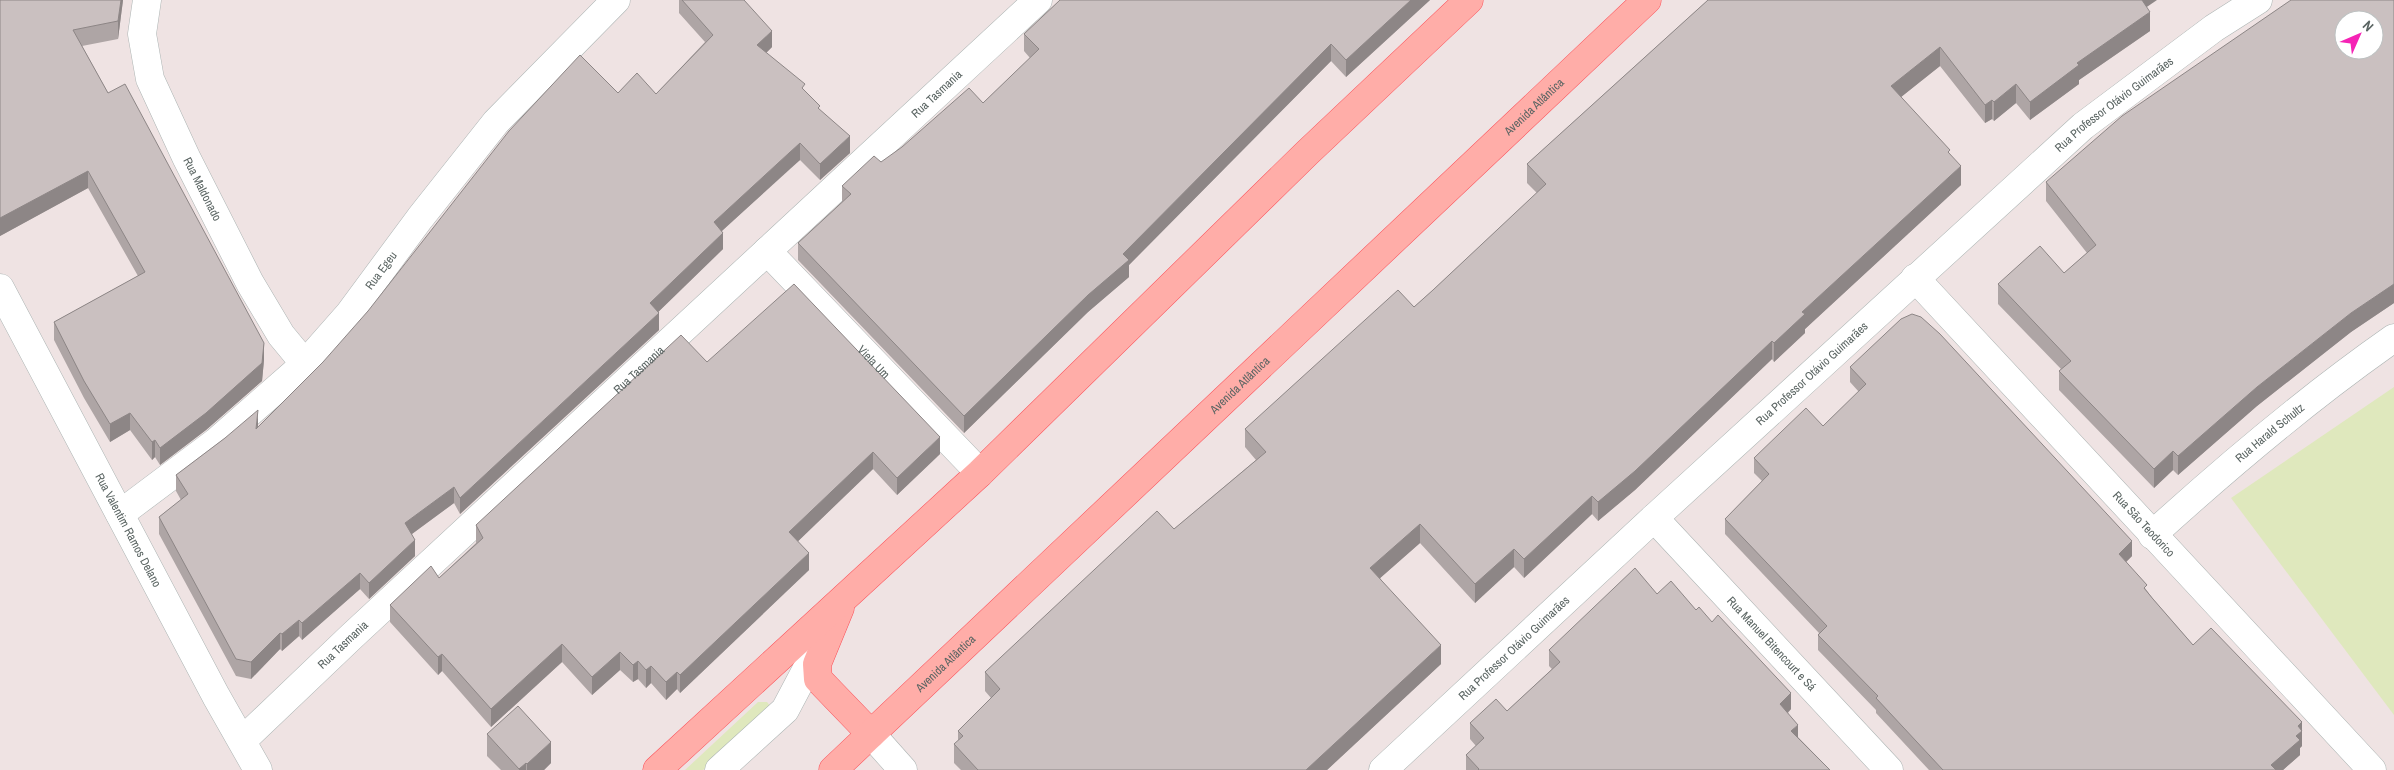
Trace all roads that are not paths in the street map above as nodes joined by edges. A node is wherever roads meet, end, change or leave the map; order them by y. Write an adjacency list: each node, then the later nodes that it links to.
1 (147, 0): 11 (street, Rua Maldonado)
2 (616, 0): 11 (street, Rua Egeu)
3 (1038, 0): 7 (street, Rua Tasmania)
4 (1469, 0): 12 (main road)
5 (1647, 0): 17 (main road, Avenida Atlântica)
6 (2258, 0): 8 (street, Rua Professor Otávio Guimarães)
7 (768, 251): 12 (street, Viela Um); 18 (street, Rua Tasmania)
8 (1915, 278): 14 (street, Rua Professor Otávio Guimarães); 15 (street, Rua São Teodorico)
9 (0, 288): 13 (street, Rua Valentim Ramos Delano)
10 (2394, 338): 15 (street, Rua Harald Schultz)
11 (305, 364): 13 (street, Rua Egeu)
12 (980, 472): 16 (main road)
13 (120, 514): 18 (street, Rua Valentim Ramos Delano)
14 (1654, 518): 19 (street, Rua Professor Otávio Guimarães); 25 (street, Rua Manuel Bitencourt e Sá)
15 (2152, 535): 26 (street, Rua São Teodorico)
16 (845, 597): 17 (main road); 21 (main road); 22 (street)
17 (870, 734): 23 (main road, Avenida Atlântica); 24 (street)
18 (243, 740): 20 (street, Rua Valentim Ramos Delano)
19 (1396, 766)
20 (258, 770)
21 (657, 770)
22 (719, 770)
23 (833, 770)
24 (903, 770)
25 (1889, 770)
26 (2372, 770)

